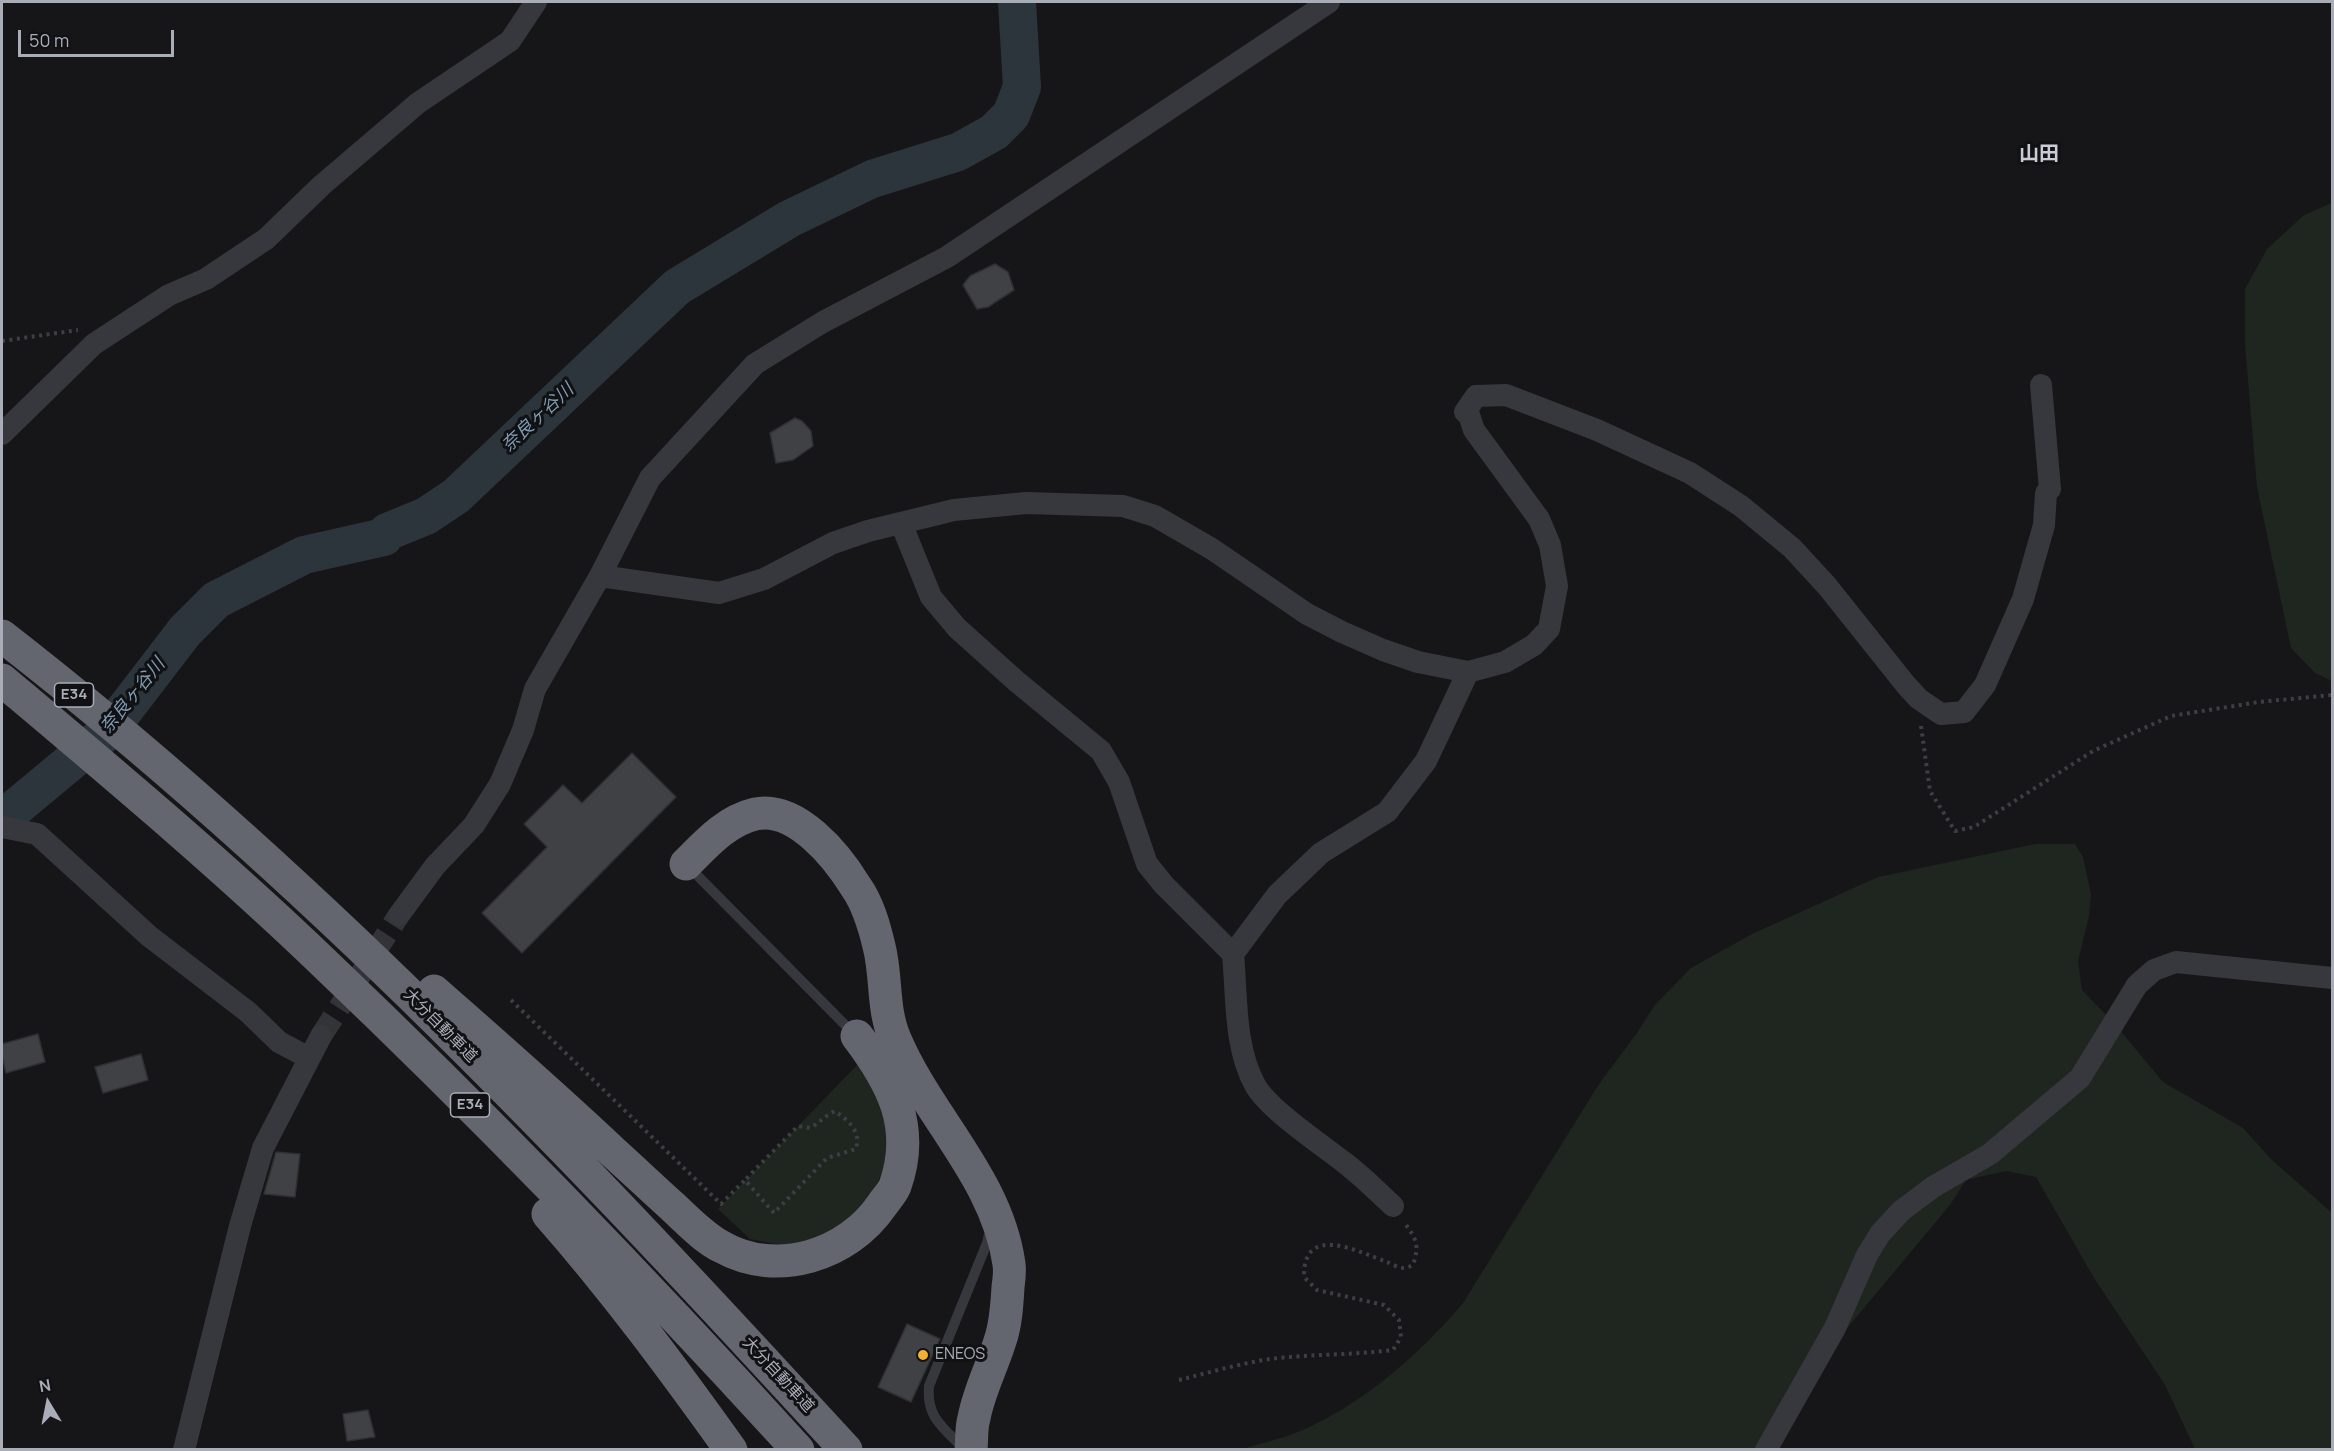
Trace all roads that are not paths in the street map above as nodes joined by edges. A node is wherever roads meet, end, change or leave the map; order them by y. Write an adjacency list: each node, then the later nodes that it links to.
1 (536, 2): 4 (street)
2 (1329, 2): 6 (street)
3 (2041, 385): 8 (street)
4 (2, 434)
5 (901, 523): 6 (street); 8 (street); 15 (street)
6 (600, 576): 14 (street)
7 (2, 636): 10 (highway, 大分自動車道 / E34)
8 (1468, 672): 15 (street)
9 (2, 680): 12 (highway, E34)
10 (217, 814): 18 (highway); 25 (highway, 大分自動車道 / E34)
11 (2, 827): 19 (street)
12 (191, 842): 23 (highway); 24 (highway, E34)
13 (686, 864): 18 (lane); 20 (highway)
14 (399, 915)
15 (1233, 954): 21 (street)
16 (2330, 979): 28 (street)
17 (321, 1036): 19 (street)
18 (857, 1036)
19 (309, 1058): 22 (street)
20 (989, 1197): 26 (lane); 27 (highway)
21 (1394, 1206)
22 (184, 1449)
23 (731, 1449)
24 (798, 1449)
25 (846, 1449)
26 (965, 1449)
27 (971, 1449)
28 (1766, 1449)

